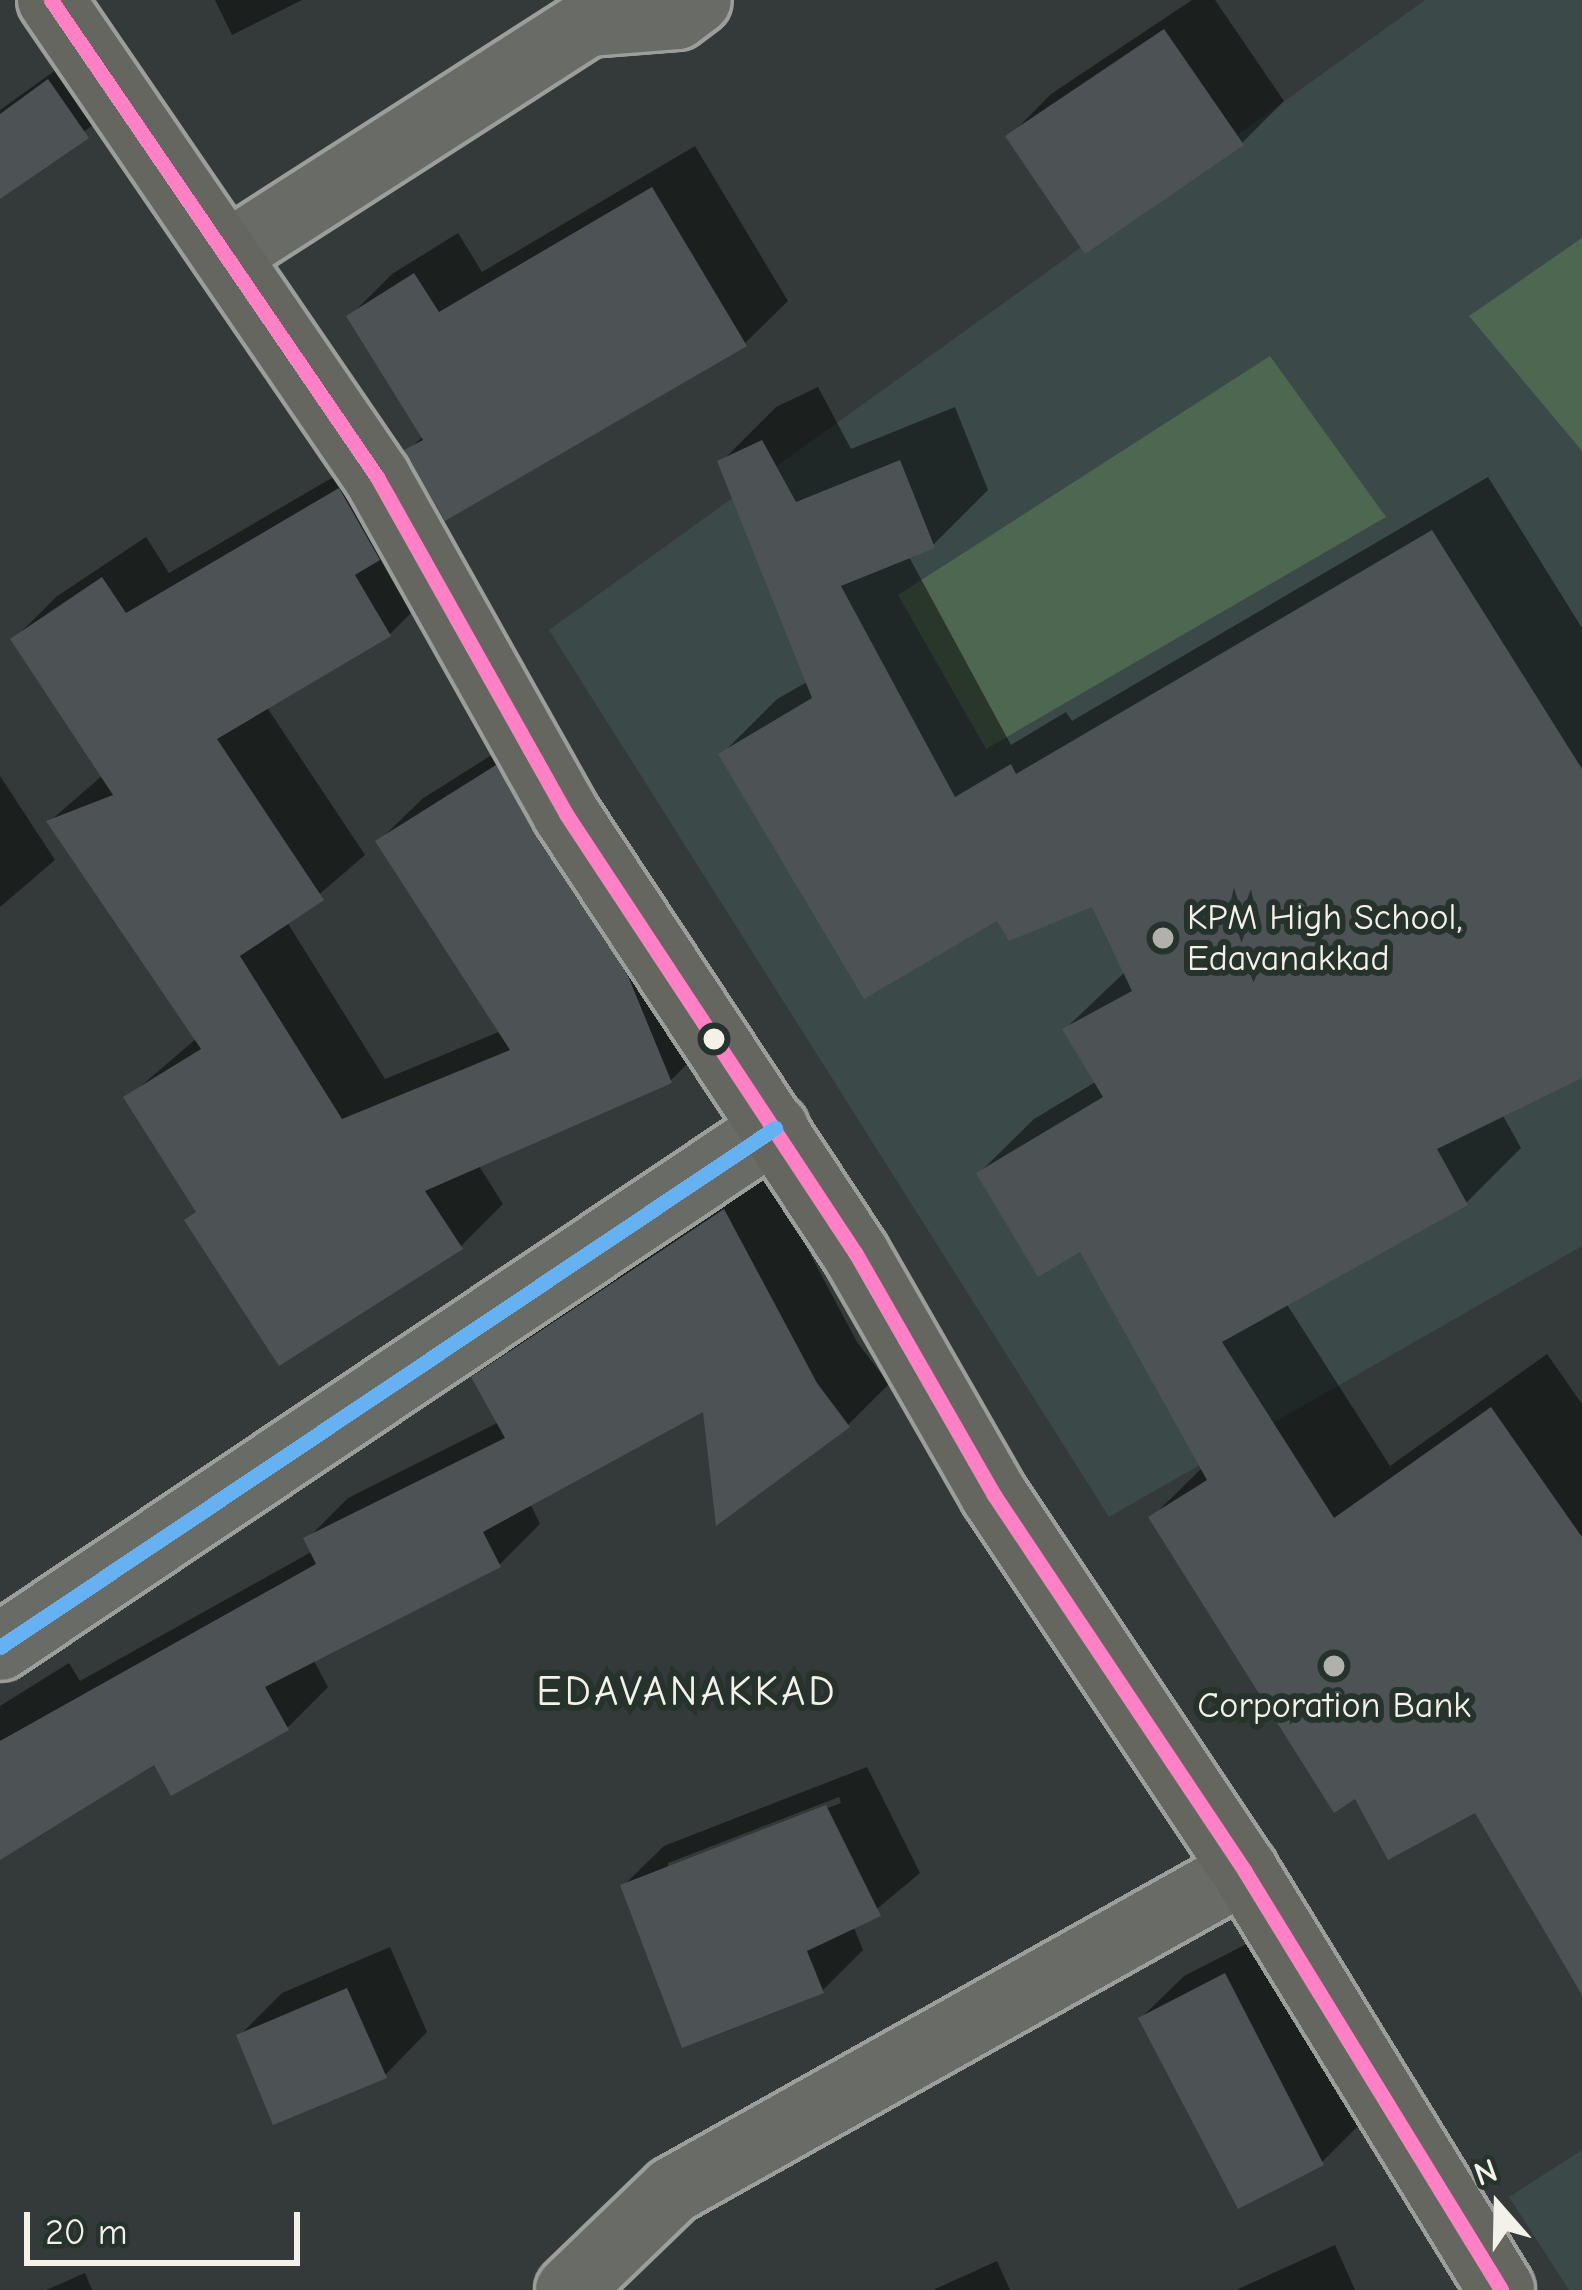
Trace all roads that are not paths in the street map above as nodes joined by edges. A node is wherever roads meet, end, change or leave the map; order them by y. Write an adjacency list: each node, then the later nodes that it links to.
1 (51, 0): 3 (main road)
2 (698, 0): 3 (street)
3 (230, 252): 4 (main road)
4 (776, 1129): 5 (street); 6 (main road)
5 (0, 1647)
6 (1244, 1870): 7 (street); 8 (main road)
7 (569, 2290)
8 (1501, 2290)

